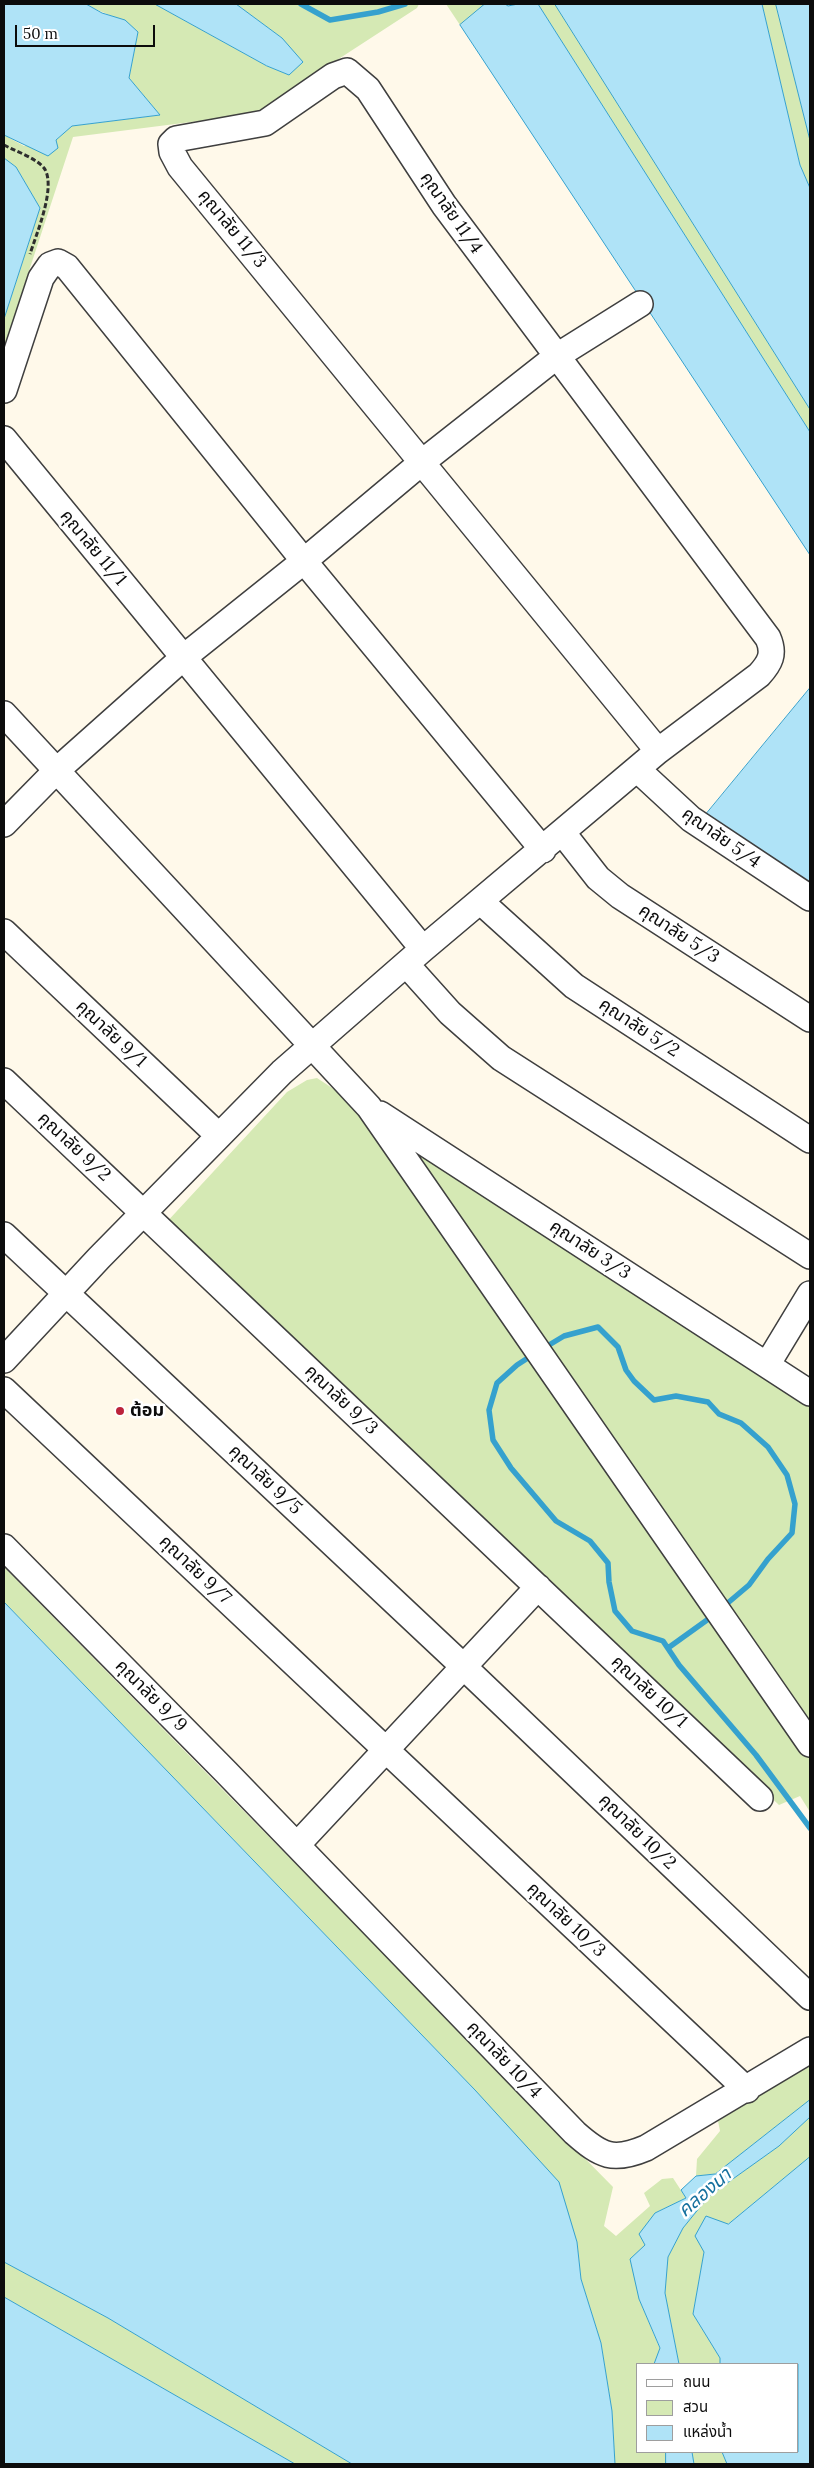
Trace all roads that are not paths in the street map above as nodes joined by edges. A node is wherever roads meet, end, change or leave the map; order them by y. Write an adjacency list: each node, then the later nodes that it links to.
1 (347, 71): 3 (street, คุณาลัย 11/4); 6 (street, คุณาลัย 11/3)
2 (640, 304): 3 (street)
3 (557, 356): 6 (street); 10 (street, คุณาลัย 11/4)
4 (4, 390): 7 (street)
5 (4, 439): 8 (street, คุณาลัย 11/1)
6 (421, 463): 7 (street); 10 (street)
7 (304, 561): 8 (street); 15 (street)
8 (184, 657): 12 (street); 19 (street, คุณาลัย 11/1)
9 (4, 714): 12 (street)
10 (658, 751): 11 (street, คุณาลัย 11/4)
11 (638, 770): 14 (street, คุณาลัย 11/4); 16 (street, คุณาลัย 5/4)
12 (56, 772): 13 (street); 21 (street)
13 (4, 824)
14 (562, 832): 15 (street, คุณาลัย 11/4); 20 (street, คุณาลัย 5/3)
15 (543, 850): 17 (street, คุณาลัย 11/4)
16 (810, 898)
17 (480, 901): 19 (street, คุณาลัย 11/4); 25 (street, คุณาลัย 5/2)
18 (4, 932): 24 (street, คุณาลัย 9/1)
19 (415, 956): 21 (street, คุณาลัย 11/4); 28 (street, คุณาลัย 11/1)
20 (810, 1019)
21 (314, 1045): 23 (street); 24 (street, คุณาลัย 11/4)
22 (4, 1081): 26 (street, คุณาลัย 9/2)
23 (369, 1107): 32 (street, คุณาลัย 3/3); 38 (street)
24 (219, 1136): 26 (street, คุณาลัย 11/4)
25 (810, 1140)
26 (143, 1213): 29 (street, คุณาลัย 11/4); 36 (street, คุณาลัย 9/3)
27 (4, 1235): 29 (street, คุณาลัย 9/5)
28 (810, 1256)
29 (66, 1294): 31 (street, คุณาลัย 11/4); 37 (street, คุณาลัย 9/5)
30 (810, 1294): 32 (street)
31 (4, 1360)
32 (767, 1365): 34 (street, คุณาลัย 3/3)
33 (4, 1390): 39 (street, คุณาลัย 9/7)
34 (810, 1393)
35 (4, 1547): 41 (street, คุณาลัย 9/9)
36 (538, 1587): 37 (street); 40 (street, คุณาลัย 10/1)
37 (464, 1667): 39 (street); 42 (street, คุณาลัย 10/2)
38 (810, 1744)
39 (386, 1750): 41 (street); 44 (street, คุณาลัย 10/3)
40 (760, 1798)
41 (297, 1845): 44 (street, คุณาลัย 10/4)
42 (810, 1997)
43 (810, 2050): 44 (street)
44 (747, 2090)

